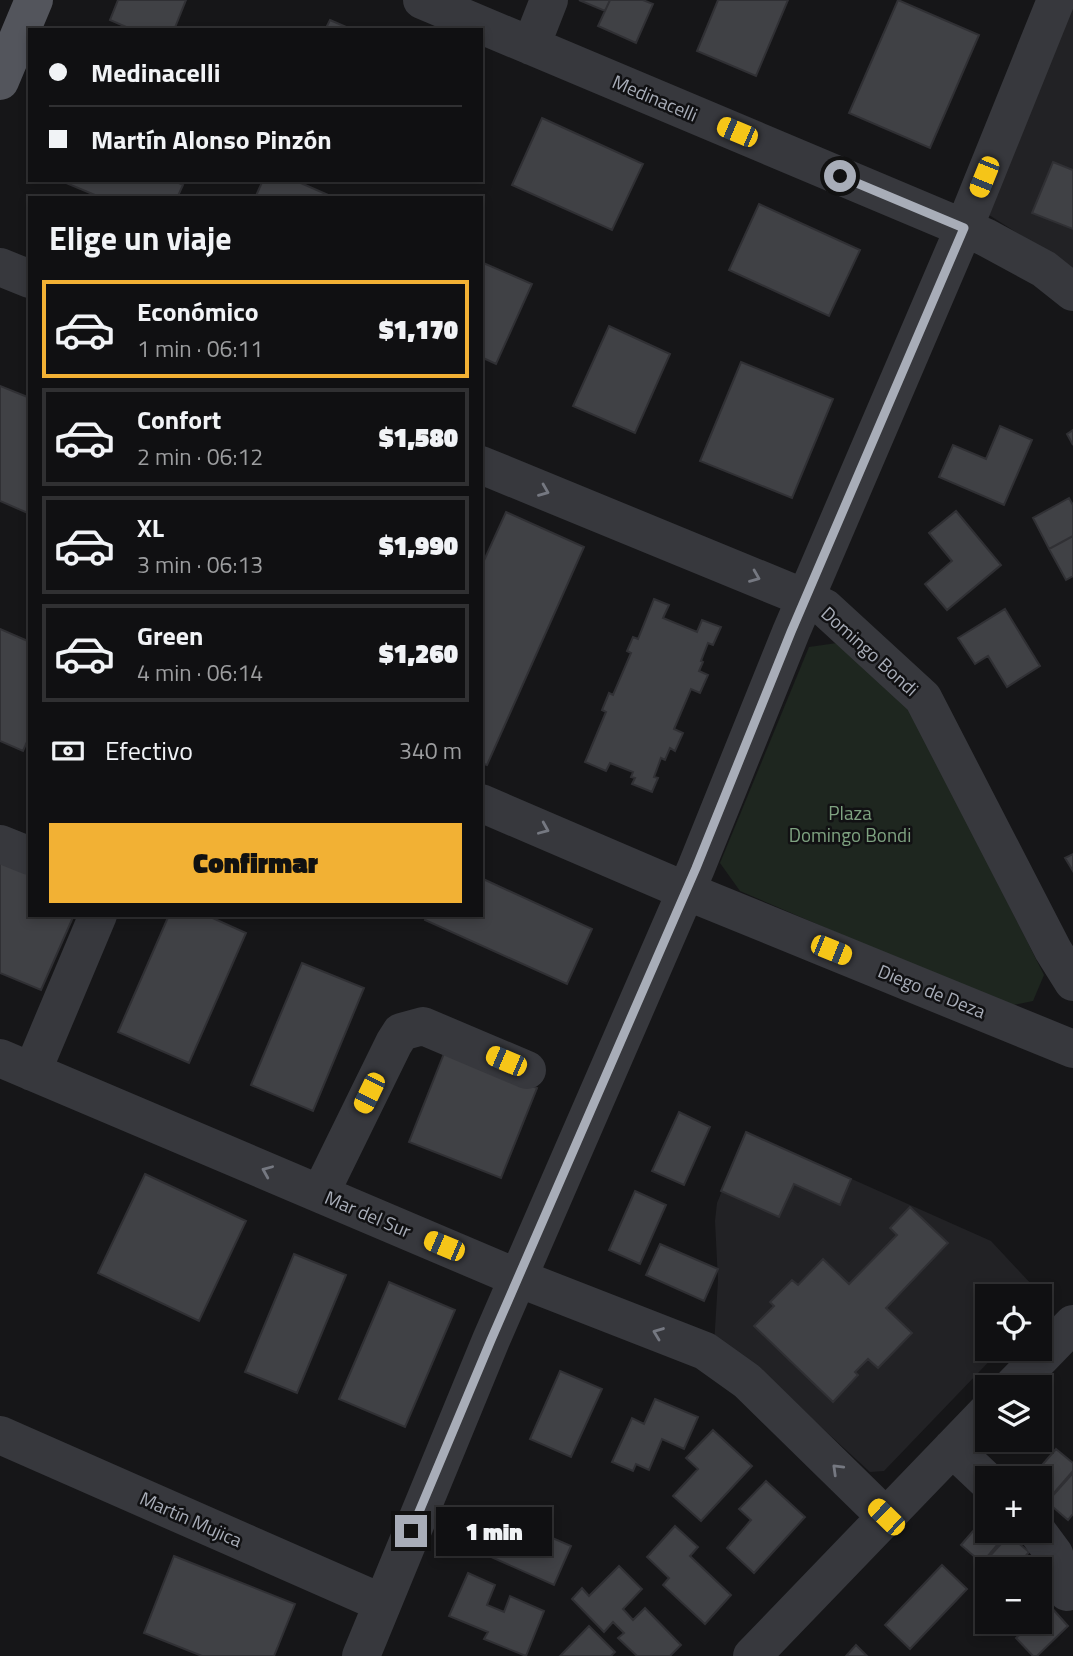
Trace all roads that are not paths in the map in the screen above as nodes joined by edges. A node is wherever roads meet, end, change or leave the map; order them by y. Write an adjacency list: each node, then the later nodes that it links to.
1 (34, 0): 6 (main road)
2 (422, 0): 5 (street, Medinacelli)
3 (549, 0): 5 (street)
4 (1056, 0): 7 (street)
5 (531, 46): 7 (street, Medinacelli)
6 (0, 81)
7 (964, 228): 10 (street, Medinacelli); 12 (street)
8 (0, 267): 9 (street)
9 (28, 278)
10 (1073, 292)
11 (483, 466): 12 (street, Domingo Bondi, one-way to 12)
12 (806, 597): 16 (street); 18 (street, Domingo Bondi)
13 (483, 804): 16 (street, Diego de Deza, one-way to 16)
14 (0, 844): 15 (street)
15 (28, 855)
16 (686, 891): 19 (street, Diego de Deza); 23 (street)
17 (97, 917): 20 (street)
18 (1073, 982)
19 (1073, 1049)
20 (16, 1065): 22 (street, Mar del Sur, one-way to 20)
21 (527, 1070): 22 (street)
22 (320, 1194): 23 (street, Mar del Sur)
23 (518, 1278): 30 (street, Mar del Sur, one-way to 23); 33 (street)
24 (1073, 1324): 25 (street)
25 (1024, 1375)
26 (975, 1424): 28 (street)
27 (0, 1436): 33 (street, Martín Mujica)
28 (952, 1448): 29 (street); 30 (street)
29 (975, 1469)
30 (886, 1517): 35 (street)
31 (1055, 1540): 32 (street)
32 (1067, 1592)
33 (382, 1603): 34 (street)
34 (360, 1656)
35 (752, 1656)

